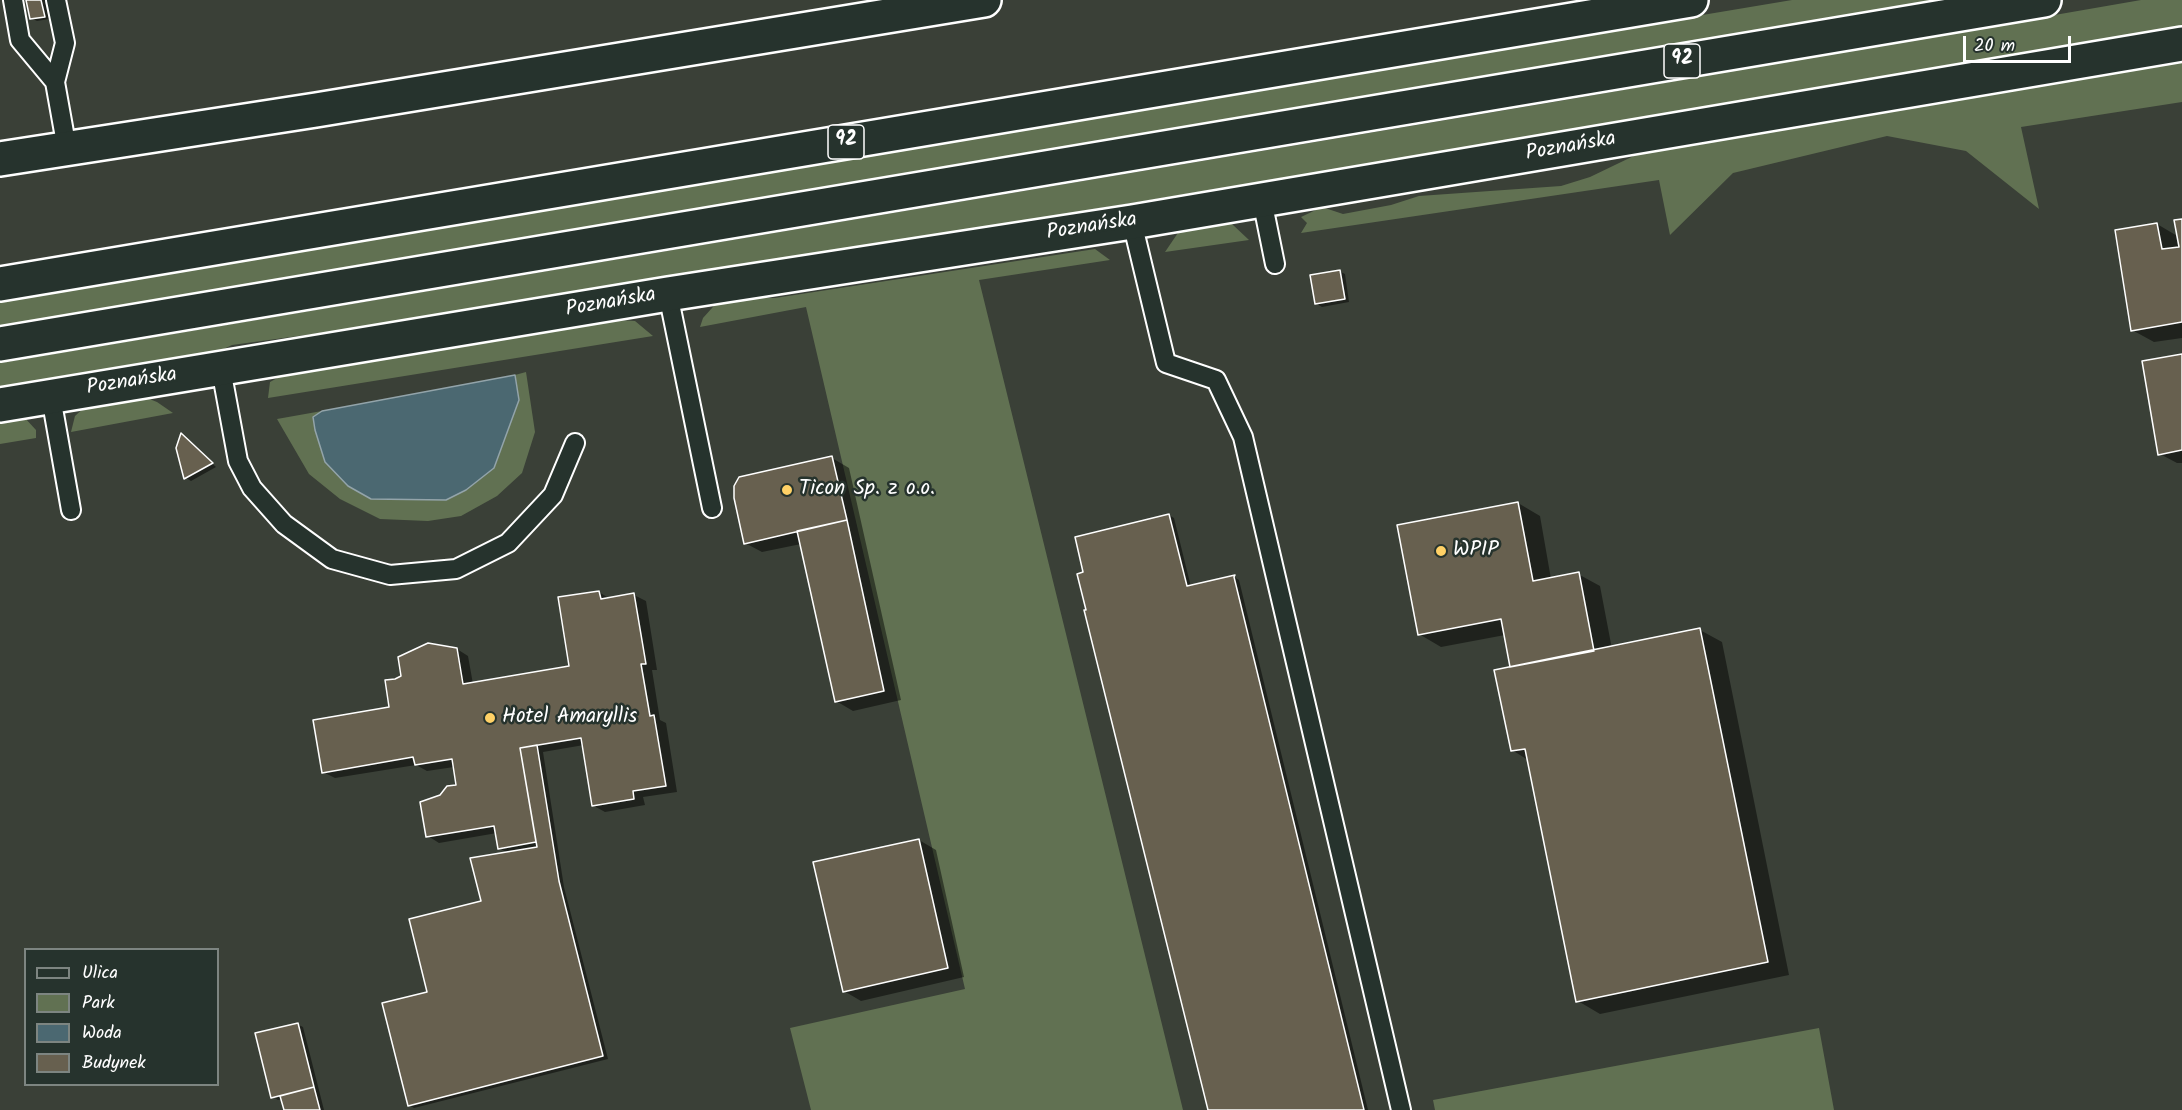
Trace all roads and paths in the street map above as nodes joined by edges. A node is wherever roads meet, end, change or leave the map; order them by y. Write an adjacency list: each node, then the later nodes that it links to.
1 (13, 0): 7 (lane)
2 (56, 0): 7 (lane)
3 (984, 0): 8 (main road)
4 (1691, 0): 13 (main road, 92)
5 (2044, 0): 15 (main road, 92)
6 (2182, 44): 10 (main road, Poznańska)
7 (54, 81): 8 (lane)
8 (67, 149): 9 (main road)
9 (0, 159)
10 (1262, 200): 11 (main road, Poznańska); 12 (lane)
11 (1132, 222): 14 (main road, Poznańska); 22 (lane)
12 (1275, 264)
13 (0, 284)
14 (668, 294): 16 (main road, Poznańska); 20 (lane)
15 (0, 344)
16 (221, 369): 17 (main road, Poznańska); 19 (lane)
17 (51, 397): 18 (main road, Poznańska); 21 (lane)
18 (0, 405)
19 (575, 442)
20 (712, 508)
21 (71, 510)
22 (1401, 1110)

